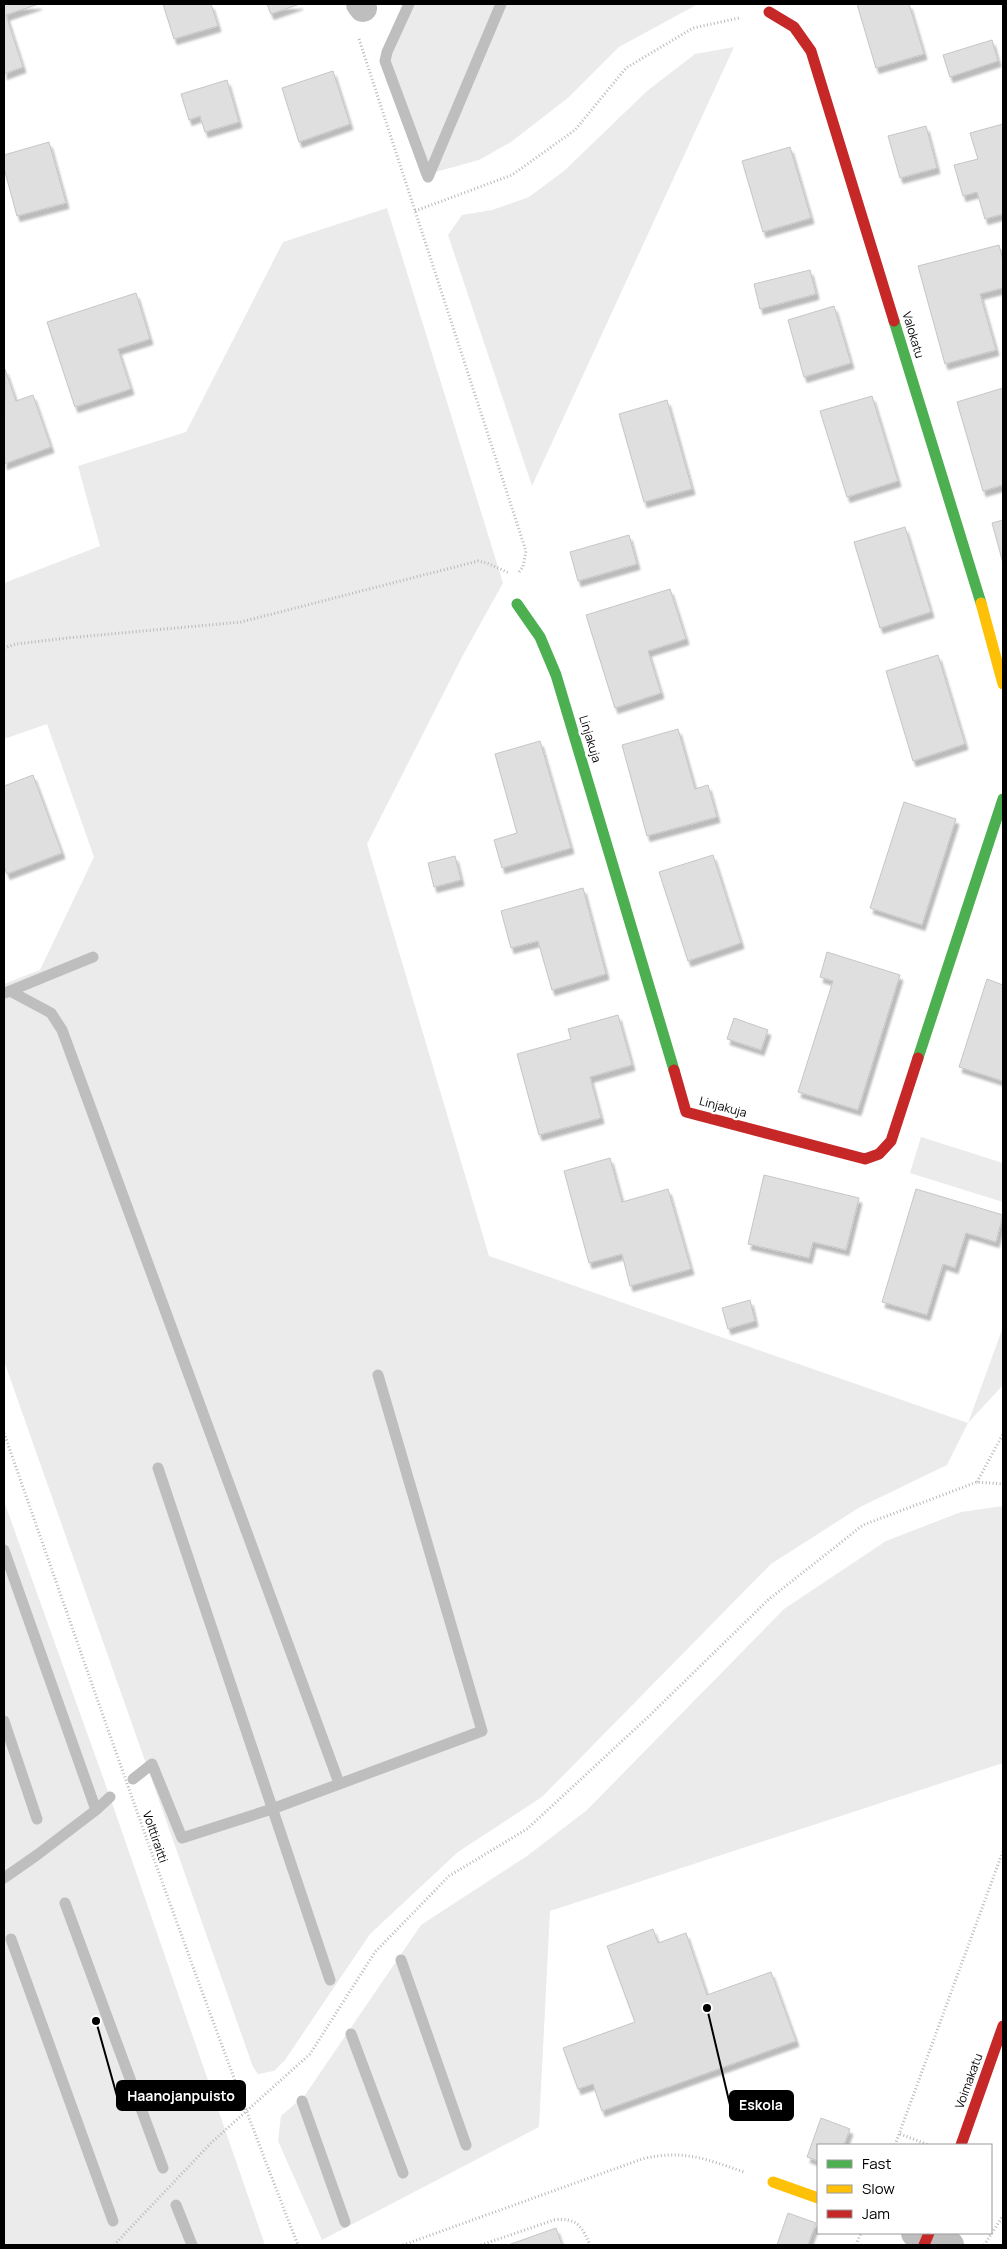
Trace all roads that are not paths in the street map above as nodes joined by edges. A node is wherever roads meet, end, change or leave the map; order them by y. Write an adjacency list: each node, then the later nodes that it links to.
1 (769, 12): 3 (street, Valokatu)
2 (517, 604): 4 (street, Linjakuja)
3 (1003, 684)
4 (1003, 799)
5 (1003, 2026): 6 (street, Voimakatu)
6 (961, 2144)
7 (773, 2182): 8 (street)
8 (817, 2198)

